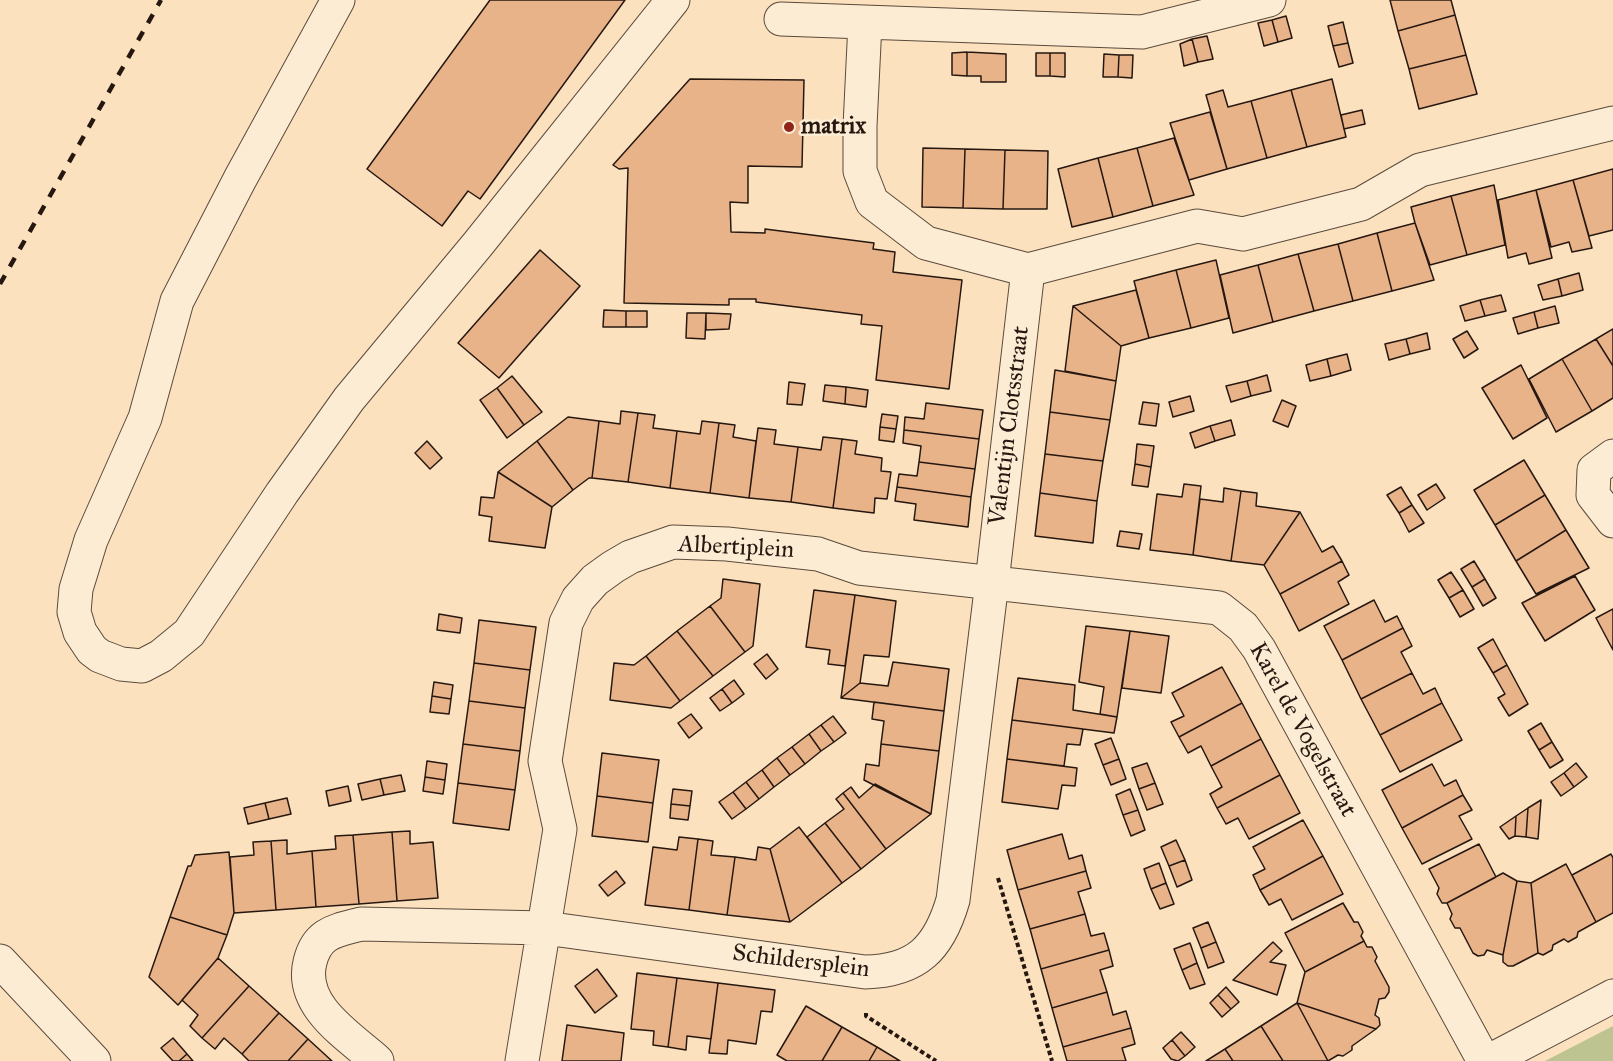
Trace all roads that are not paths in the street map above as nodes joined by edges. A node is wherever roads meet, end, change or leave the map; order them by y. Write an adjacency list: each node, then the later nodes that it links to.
1 (338, 0): 2 (street)
2 (673, 0)
3 (1269, 0): 5 (street)
4 (781, 19): 5 (street)
5 (865, 23): 7 (street)
6 (1613, 123): 7 (street)
7 (1028, 270): 10 (street, Valentijn Clotsstraat)
8 (1613, 456): 9 (street)
9 (1613, 521)
10 (992, 582): 11 (street, Schildersplein); 11 (street, Albertiplein); 17 (street, Karel de Vogelstraat)
11 (545, 928): 15 (street, Schildersplein); 16 (street, Albertiplein)
12 (0, 961): 14 (street)
13 (1613, 996): 18 (street)
14 (94, 1061)
15 (377, 1061)
16 (522, 1061)
17 (1484, 1061)
18 (1489, 1061)

